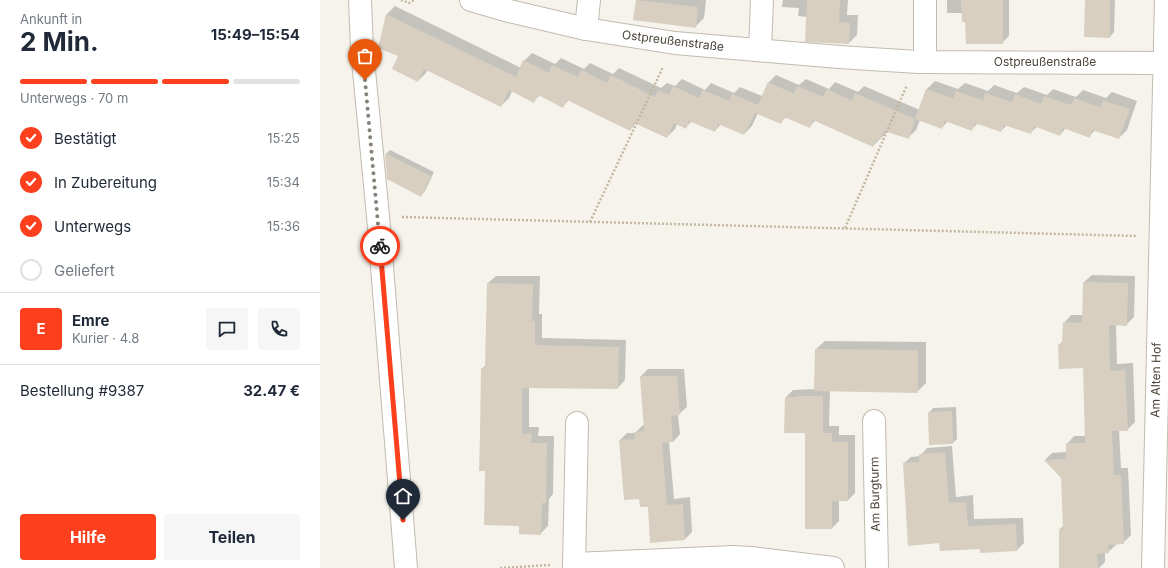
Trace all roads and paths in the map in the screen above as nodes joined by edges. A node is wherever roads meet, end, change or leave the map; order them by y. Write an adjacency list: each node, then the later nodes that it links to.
1 (360, 0): 14 (street)
2 (401, 0): 3 (path)
3 (414, 0)
4 (471, 0): 9 (street, Ostpreußenstraße)
5 (590, 0): 9 (street)
6 (762, 0): 11 (street)
7 (925, 0): 12 (street)
8 (1166, 0): 13 (street, Am Alten Hof)
9 (586, 29): 10 (street, Ostpreußenstraße)
10 (675, 43): 11 (street, Ostpreußenstraße); 15 (path)
11 (760, 50): 12 (street, Ostpreußenstraße)
12 (922, 62): 13 (street, Ostpreußenstraße); 16 (path)
13 (1164, 63): 17 (street, Am Alten Hof)
14 (378, 216): 15 (path); 21 (street)
15 (590, 222): 16 (path)
16 (845, 228): 17 (path)
17 (1160, 236): 25 (street, Am Alten Hof)
18 (874, 421): 24 (street, Am Burgturm)
19 (577, 423): 20 (street)
20 (574, 566): 22 (path); 23 (street)
21 (406, 568)
22 (500, 568)
23 (833, 568)
24 (877, 568)
25 (1152, 568)

